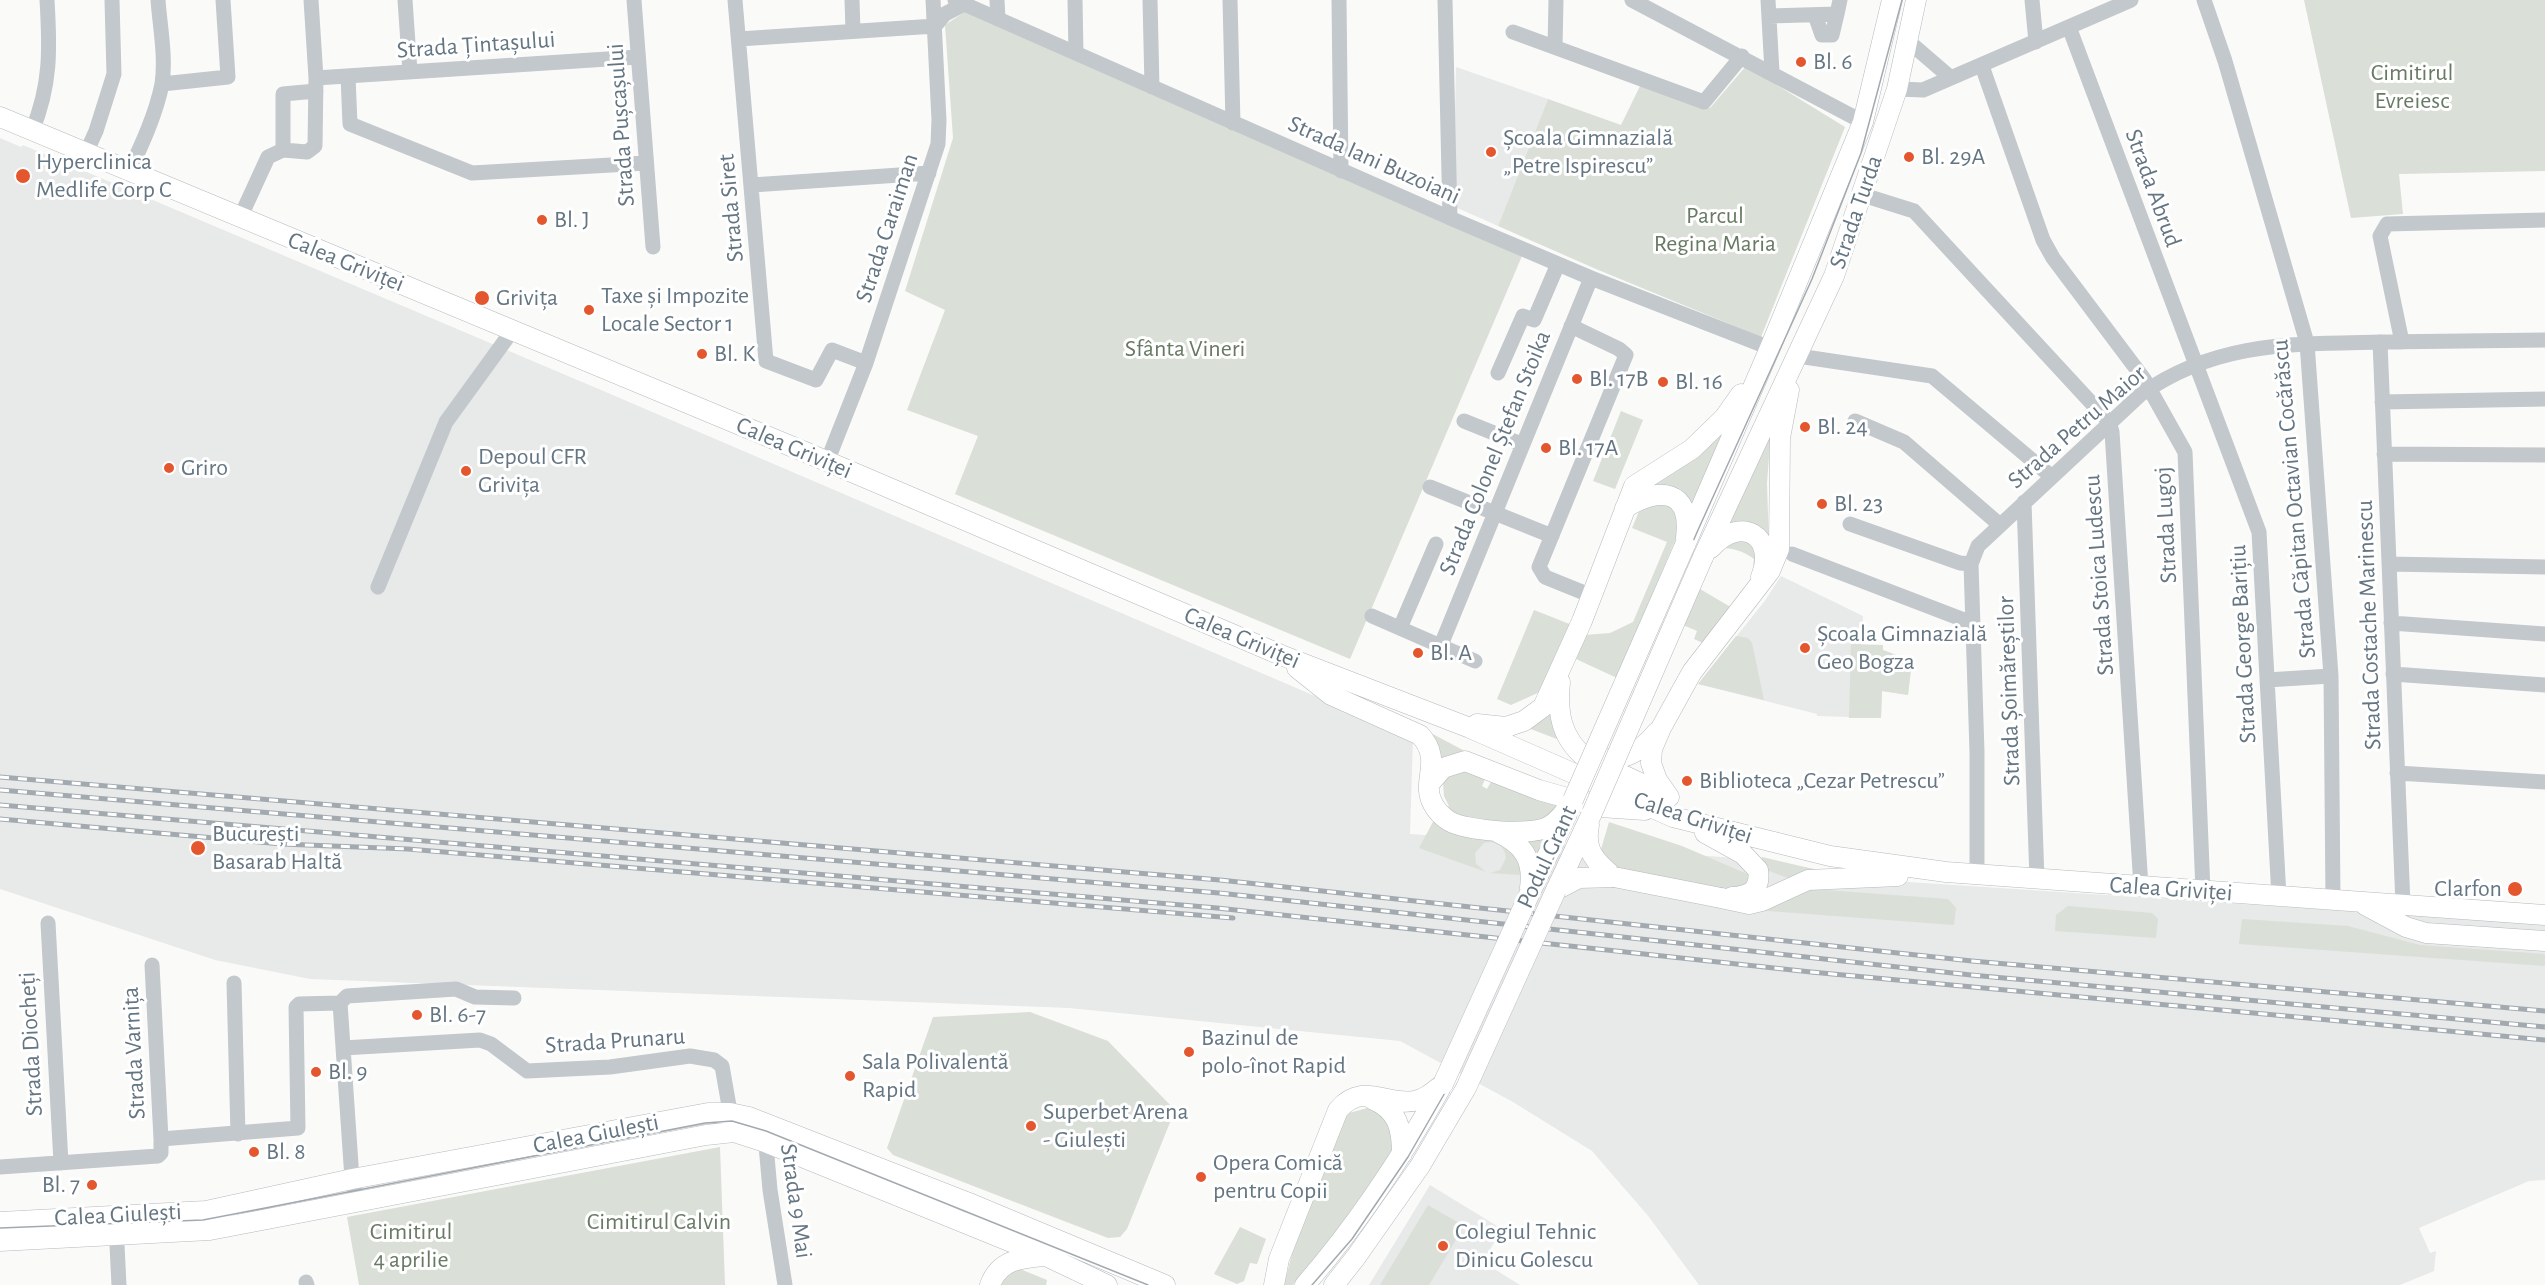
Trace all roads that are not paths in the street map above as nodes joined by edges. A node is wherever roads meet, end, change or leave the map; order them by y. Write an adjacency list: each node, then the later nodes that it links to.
1 (47, 0): 54 (street)
2 (112, 0): 56 (street)
3 (158, 0): 47 (street)
4 (223, 0): 47 (street)
5 (311, 0): 48 (street)
6 (405, 0): 43 (street)
7 (634, 0): 41 (street, Strada Pușcașului)
8 (735, 0): 35 (street, Strada Siret)
9 (852, 0): 33 (street)
10 (933, 0): 31 (street, Strada Caraiman)
11 (997, 0): 30 (street)
12 (1075, 0): 39 (street)
13 (1150, 0): 49 (street)
14 (1230, 0): 53 (street)
15 (1338, 0): 58 (street)
16 (1445, 0): 64 (street)
17 (1556, 0): 38 (street)
18 (1632, 0): 28 (street)
19 (1665, 0): 28 (street)
20 (1768, 0): 29 (street)
21 (1892, 0): 52 (main road, Strada Turda)
22 (1916, 0): 36 (main road, Strada Turda)
23 (2032, 0): 37 (street)
24 (2131, 0): 32 (street)
25 (2204, 0): 74 (street, Strada Căpitan Octavian Cocărăscu)
26 (960, 2): 30 (street, Strada Iani Buzoiani); 31 (street, Strada Iani Buzoiani)
27 (1838, 7): 29 (street)
28 (1665, 16): 40 (street)
29 (1769, 16): 44 (street)
30 (998, 19): 39 (street, Strada Iani Buzoiani)
31 (935, 26): 33 (street); 60 (street, Strada Caraiman)
32 (2069, 27): 37 (street); 78 (street, Strada Abrud)
33 (853, 31): 35 (street)
34 (1513, 32): 38 (street)
35 (739, 39): 61 (street, Strada Siret)
36 (1908, 41): 46 (street); 50 (main road, Strada Turda)
37 (2036, 42): 42 (street)
38 (1555, 47): 40 (street)
39 (1076, 53): 49 (street, Strada Iani Buzoiani)
40 (1742, 56): 44 (street)
41 (638, 57): 43 (street, Strada Țintașului); 57 (street, Strada Pușcașului)
42 (1982, 66): 46 (street); 80 (street, Strada Lugoj)
43 (410, 72): 45 (street, Strada Țintașului)
44 (1772, 72): 52 (street)
45 (348, 76): 48 (street, Strada Țintașului); 57 (street)
46 (1951, 78): 50 (street)
47 (162, 84): 59 (street)
48 (316, 85): 55 (street, Strada Țintașului); 55 (street)
49 (1152, 87): 53 (street, Strada Iani Buzoiani)
50 (1898, 89): 62 (main road, Strada Turda)
51 (0, 117): 54 (main road, Calea Griviței)
52 (1863, 122): 75 (main road, Strada Turda)
53 (1233, 123): 58 (street, Strada Iani Buzoiani)
54 (32, 131): 56 (main road, Calea Griviței)
55 (283, 150): 63 (street)
56 (86, 153): 59 (main road, Calea Griviței)
57 (646, 163): 66 (street, Strada Pușcașului)
58 (1341, 171): 64 (street, Strada Iani Buzoiani)
59 (129, 172): 63 (main road, Calea Griviței)
60 (929, 173): 61 (street); 77 (street, Strada Caraiman)
61 (752, 185): 77 (street, Strada Siret)
62 (1863, 195): 76 (main road, Strada Turda); 87 (street)
63 (240, 218): 70 (main road, Calea Griviței)
64 (1450, 218): 67 (street, Strada Iani Buzoiani)
65 (2545, 220): 73 (street)
66 (652, 247)
67 (1558, 264): 68 (street, Strada Iani Buzoiani); 79 (street)
68 (1591, 278): 69 (street, Strada Colonel Ștefan Stoika); 75 (street, Strada Iani Buzoiani)
69 (1571, 326): 88 (street, Strada Colonel Ștefan Stoika); 99 (street)
70 (512, 331): 91 (main road, Calea Griviței); 107 (street)
71 (2545, 340): 73 (street, Strada Petru Maior)
72 (2380, 342): 73 (street, Strada Petru Maior); 74 (street, Strada Petru Maior); 82 (street, Strada Costache Marinescu)
73 (2402, 342)
74 (2307, 343): 78 (street, Strada Petru Maior); 120 (street, Strada Căpitan Octavian Cocărăscu)
75 (1770, 348): 83 (main road, Strada Turda); 95 (main road)
76 (1798, 356): 84 (main road, Strada Turda); 92 (street); 108 (main road)
77 (866, 363): 91 (street, Strada Caraiman)
78 (2195, 365): 80 (street, Strada Petru Maior); 121 (street, Strada George Barițiu)
79 (1498, 373)
80 (2150, 388): 87 (street, Strada Petru Maior); 140 (street, Strada Lugoj)
81 (2545, 399): 82 (street)
82 (2382, 402): 89 (street, Strada Costache Marinescu)
83 (1746, 405): 101 (main road, Podul Grant)
84 (1768, 415): 103 (main road, Podul Grant)
85 (1464, 421): 88 (street)
86 (1855, 421): 98 (street)
87 (2109, 422): 92 (street, Strada Petru Maior); 138 (street, Strada Stoica Ludescu)
88 (1521, 444): 96 (street, Strada Colonel Ștefan Stoika)
89 (2384, 454): 90 (street); 105 (street, Strada Costache Marinescu)
90 (2545, 455)
91 (827, 462): 116 (main road, Calea Griviței)
92 (2052, 477): 94 (street, Strada Petru Maior)
93 (1430, 487): 96 (street)
94 (2024, 502): 98 (street, Strada Petru Maior); 137 (street, Strada Șoimăreștilor)
95 (1625, 508): 101 (main road); 109 (main road)
96 (1495, 513): 99 (street); 115 (street, Strada Colonel Ștefan Stoika)
97 (1850, 524): 104 (street)
98 (2000, 525): 104 (street, Strada Petru Maior)
99 (1552, 536): 109 (street)
100 (1436, 544): 113 (street)
101 (1685, 545): 130 (main road, Podul Grant, bridge)
102 (1792, 554): 111 (street)
103 (1703, 557): 108 (main road); 132 (main road, Podul Grant, bridge)
104 (1971, 564): 111 (street)
105 (2389, 564): 106 (street); 112 (street, Strada Costache Marinescu)
106 (2545, 567)
107 (378, 587)
108 (1756, 590): 124 (main road)
109 (1592, 596): 118 (main road)
110 (1372, 616): 113 (street)
111 (1972, 623): 135 (street)
112 (2391, 623): 114 (street); 119 (street, Strada Costache Marinescu)
113 (1400, 628): 115 (street)
114 (2545, 634)
115 (1441, 645): 117 (street)
116 (1281, 655): 123 (main road, Calea Griviței); 129 (main road)
117 (1475, 661)
118 (1561, 671): 123 (main road); 126 (main road)
119 (2393, 674): 122 (street); 127 (street, Strada Costache Marinescu)
120 (2331, 676): 121 (street); 144 (street, Strada Căpitan Octavian Cocărăscu)
121 (2267, 680): 142 (street, Strada George Barițiu)
122 (2545, 686)
123 (1447, 718): 125 (main road, Calea Griviței)
124 (1661, 728): 126 (main road); 131 (main road)
125 (1506, 743): 126 (main road); 131 (main road, Calea Griviței)
126 (1586, 758): 131 (main road)
127 (2397, 773): 128 (street); 146 (street, Strada Costache Marinescu)
128 (2545, 782)
129 (1430, 783): 131 (main road); 133 (main road)
130 (1573, 800): 133 (main road); 141 (main road, Podul Grant)
131 (1667, 808): 134 (main road, Calea Griviței); 143 (main road)
132 (1592, 813): 136 (main road); 139 (main road, Podul Grant)
133 (1492, 829): 141 (main road)
134 (1946, 872): 135 (main road, Calea Griviței); 143 (main road)
135 (1977, 875): 137 (main road, Calea Griviței)
136 (1614, 877): 139 (main road); 143 (main road, bridge)
137 (2037, 880): 138 (main road, Calea Griviței)
138 (2141, 887): 140 (main road, Calea Griviței)
139 (1556, 890): 171 (main road, Podul Grant, bridge)
140 (2203, 891): 142 (main road, Calea Griviței)
141 (1528, 897): 155 (main road, Podul Grant, bridge)
142 (2279, 897): 144 (main road, Calea Griviței)
143 (1721, 898)
144 (2333, 900): 145 (main road, Calea Griviței)
145 (2360, 902): 146 (main road, Calea Griviței); 149 (main road)
146 (2403, 905): 147 (main road, Calea Griviței)
147 (2545, 915)
148 (48, 924): 162 (street, Strada Diocheți)
149 (2545, 940)
150 (152, 965): 160 (street, Strada Varnița)
151 (234, 983): 158 (street)
152 (514, 998): 153 (street)
153 (340, 1003): 154 (street); 158 (street)
154 (343, 1048): 157 (street, Strada Prunaru); 164 (street)
155 (1443, 1084): 156 (main road); 161 (main road, Podul Grant)
156 (1364, 1096): 161 (main road); 172 (main road)
157 (732, 1123): 159 (main road, Calea Giulești); 164 (main road, Calea Giulești); 165 (main road, Calea Giulești)
158 (238, 1134): 160 (street)
159 (769, 1134): 170 (main road, Calea Giulești); 174 (street, Strada 9 Mai); 177 (main road, Calea Giulești)
160 (161, 1139): 162 (street)
161 (1402, 1154): 180 (main road, Podul Grant)
162 (61, 1163): 163 (street)
163 (0, 1167)
164 (352, 1179): 165 (street); 166 (main road, Calea Giulești)
165 (357, 1201): 168 (main road, Calea Giulești)
166 (115, 1215): 167 (main road, Calea Giulești); 168 (street)
167 (0, 1222)
168 (117, 1235): 169 (main road, Calea Giulești); 173 (street)
169 (0, 1241)
170 (1046, 1256): 175 (main road); 176 (main road, Calea Giulești)
171 (1356, 1257): 181 (main road, Podul Grant); 182 (main road)
172 (1279, 1259): 178 (main road); 179 (main road)
173 (119, 1285)
174 (785, 1285)
175 (990, 1285)
176 (1107, 1285)
177 (1165, 1285)
178 (1263, 1285)
179 (1274, 1285)
180 (1305, 1285)
181 (1334, 1285)
182 (1350, 1285)

